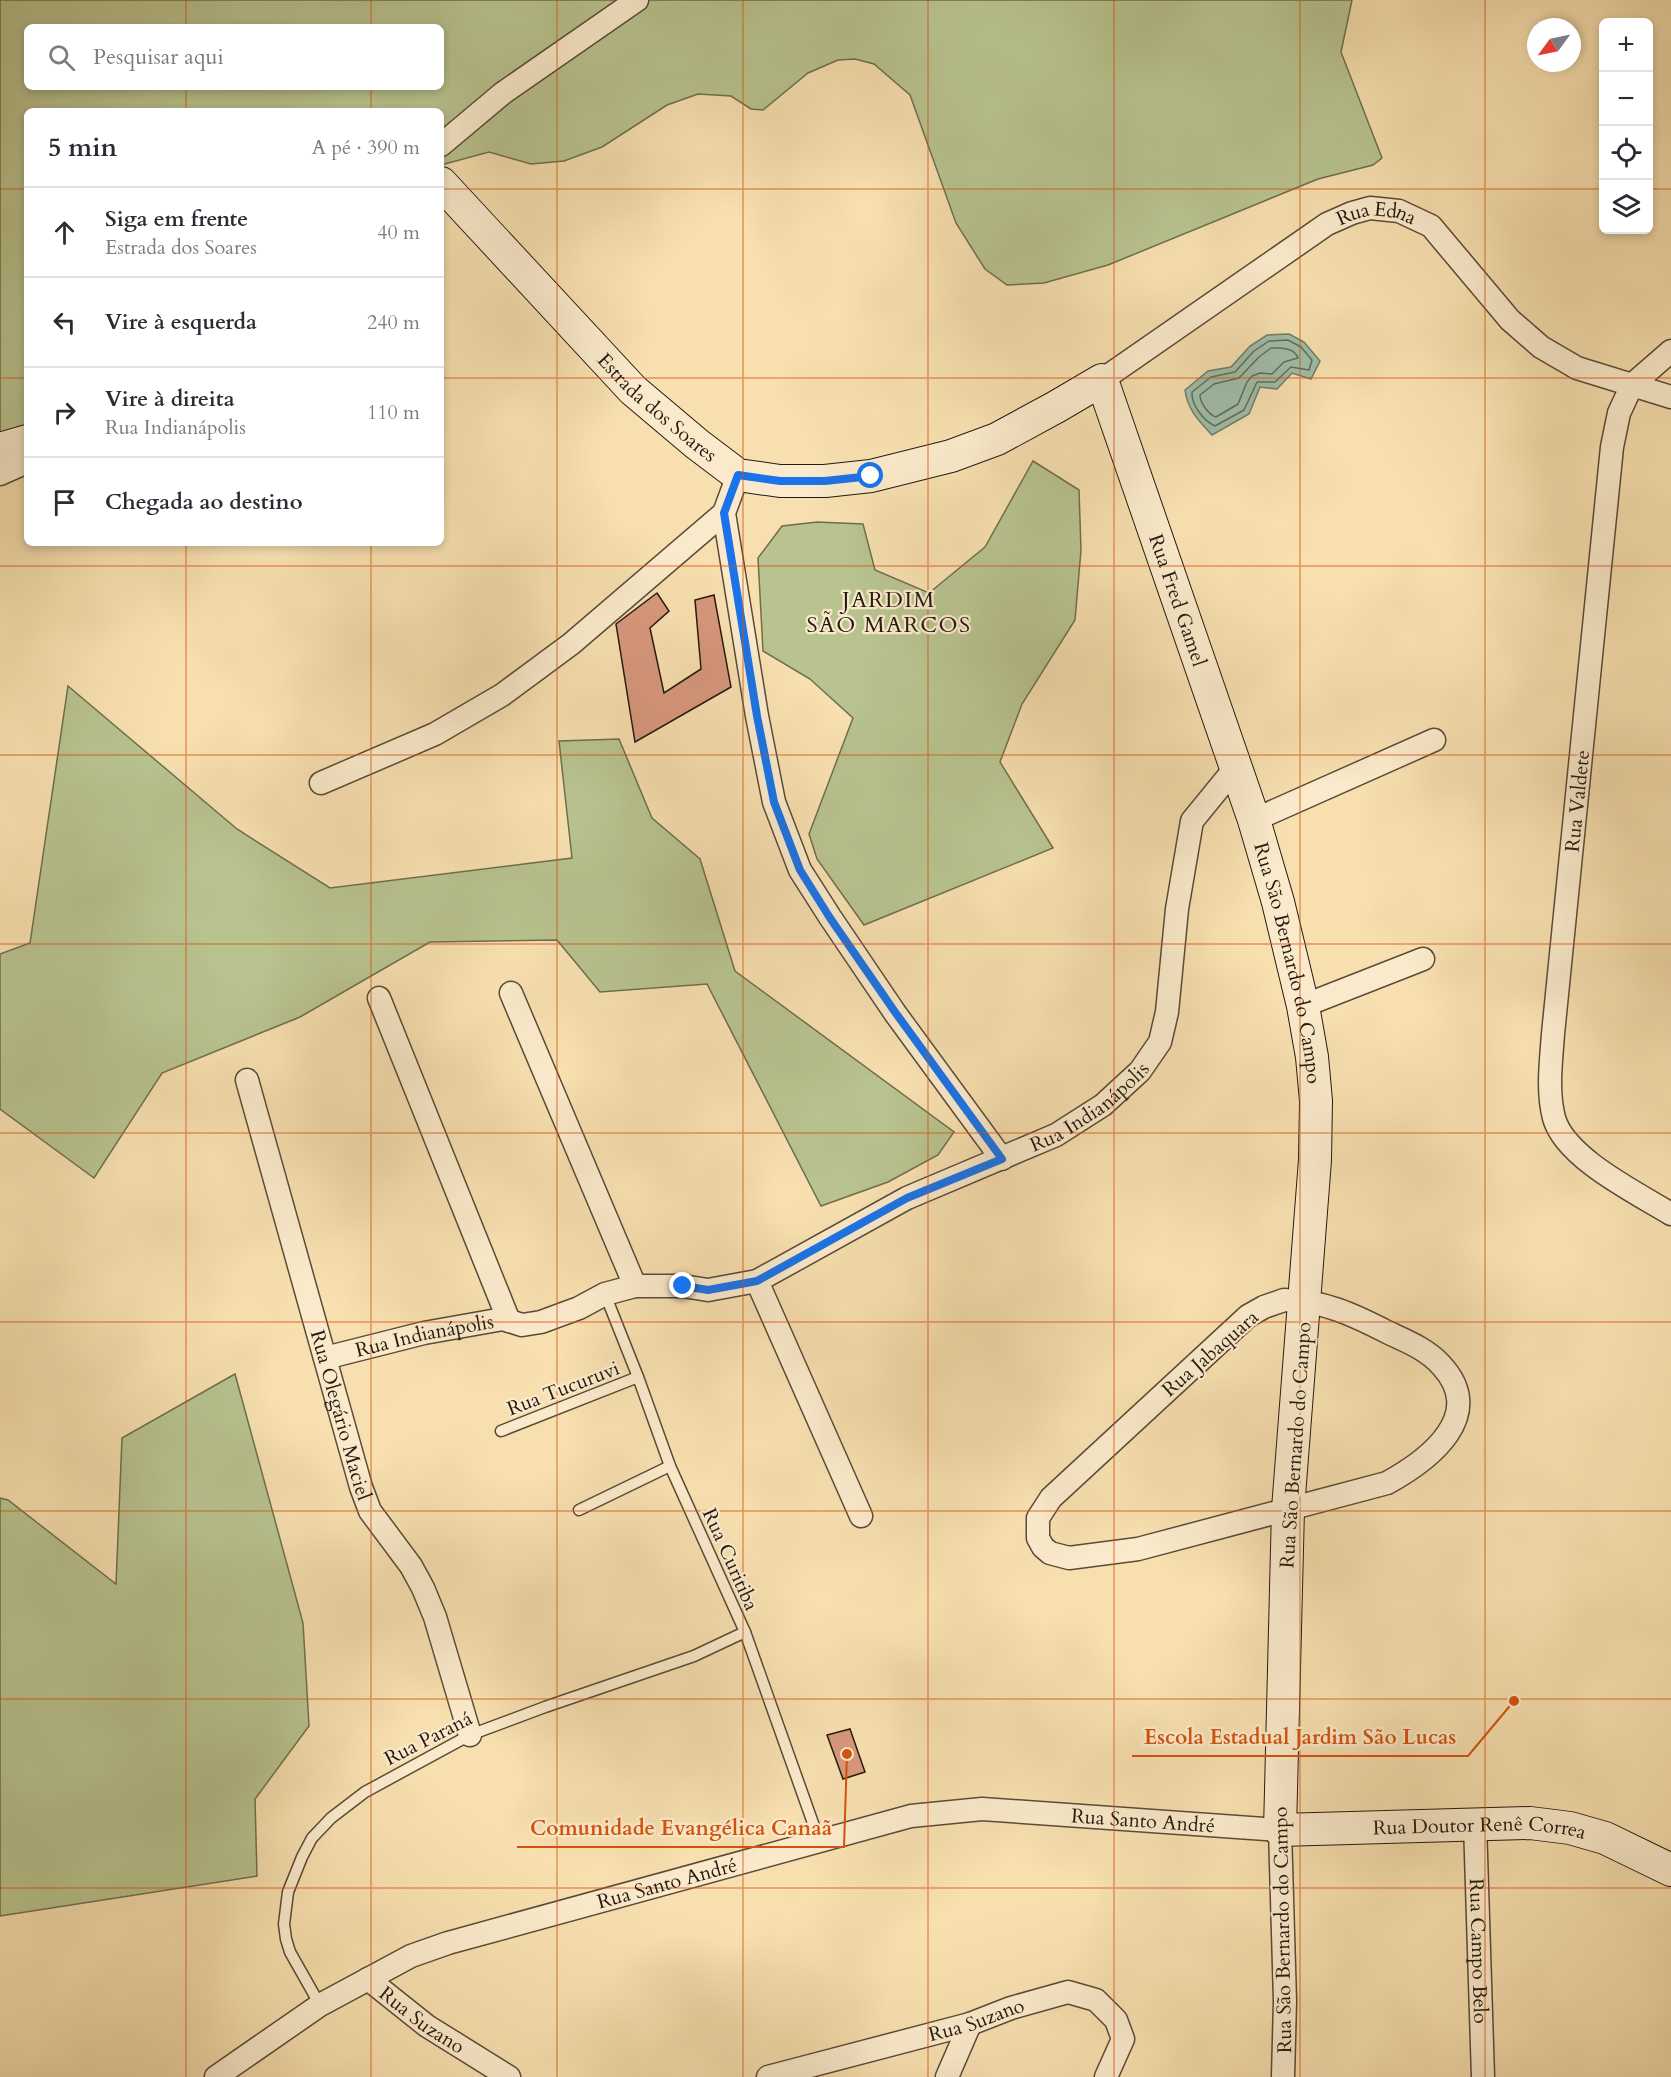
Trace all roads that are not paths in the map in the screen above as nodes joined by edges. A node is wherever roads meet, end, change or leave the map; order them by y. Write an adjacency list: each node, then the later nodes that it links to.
1 (637, 0): 2 (street)
2 (444, 143)
3 (444, 186): 12 (street, Estrada dos Soares)
4 (1671, 351): 6 (street, Rua Valdete)
5 (1102, 380): 6 (street, Rua Edna); 12 (street, Estrada dos Soares); 15 (street, Rua Fred Gamel)
6 (1632, 385): 7 (street, Rua Edna); 24 (street, Rua Valdete)
7 (1671, 397)
8 (24, 442): 9 (street)
9 (0, 449)
10 (24, 463): 11 (street)
11 (0, 474)
12 (738, 475): 13 (street)
13 (724, 513): 16 (street); 23 (street)
14 (1434, 740): 17 (street)
15 (1236, 767): 17 (street, Rua Fred Gamel); 23 (street, Rua Indianápolis)
16 (321, 783)
17 (1254, 820): 21 (street, Rua São Bernardo do Campo)
18 (1423, 959): 21 (street)
19 (511, 993): 26 (street)
20 (379, 998): 29 (street)
21 (1303, 1006): 28 (street, Rua São Bernardo do Campo)
22 (247, 1080): 30 (street, Rua Olegário Maciel)
23 (1002, 1159): 25 (street, Rua Indianápolis)
24 (1671, 1214)
25 (757, 1281): 26 (street, Rua Indianápolis); 36 (street)
26 (635, 1286): 27 (street, Rua Indianápolis)
27 (605, 1294): 29 (street, Rua Indianápolis); 31 (lane, Rua Curitiba)
28 (1305, 1300): 35 (street, Rua São Bernardo do Campo); 35 (street, Rua Jabaquara); 35 (street, Rua Jabaquara)
29 (509, 1321): 30 (street, Rua Indianápolis)
30 (325, 1358): 38 (street, Rua Olegário Maciel)
31 (638, 1377): 32 (lane, Rua Tucuruvi); 33 (lane, Rua Curitiba)
32 (501, 1431)
33 (670, 1466): 34 (lane); 37 (lane, Rua Curitiba)
34 (579, 1509)
35 (1288, 1509): 40 (street, Rua São Bernardo do Campo)
36 (861, 1516)
37 (745, 1632): 38 (lane, Rua Paraná); 41 (lane, Rua Curitiba)
38 (470, 1735): 44 (lane, Rua Paraná)
39 (1475, 1823): 40 (street, Rua Doutor Renê Correa); 42 (street, Rua Doutor Renê Correa); 52 (street, Rua Campo Belo)
40 (1280, 1830): 41 (street, Rua Santo André); 51 (street, Rua São Bernardo do Campo)
41 (819, 1840): 43 (street, Rua Santo André)
42 (1671, 1870)
43 (368, 1979): 44 (street, Rua Santo André); 47 (street, Rua Suzano)
44 (320, 2005): 46 (street, Rua Santo André)
45 (970, 2024): 48 (street, Rua Suzano); 49 (street); 50 (street, Rua Suzano)
46 (216, 2077)
47 (509, 2077)
48 (768, 2077)
49 (947, 2077)
50 (1106, 2077)
51 (1283, 2077)
52 (1483, 2077)

